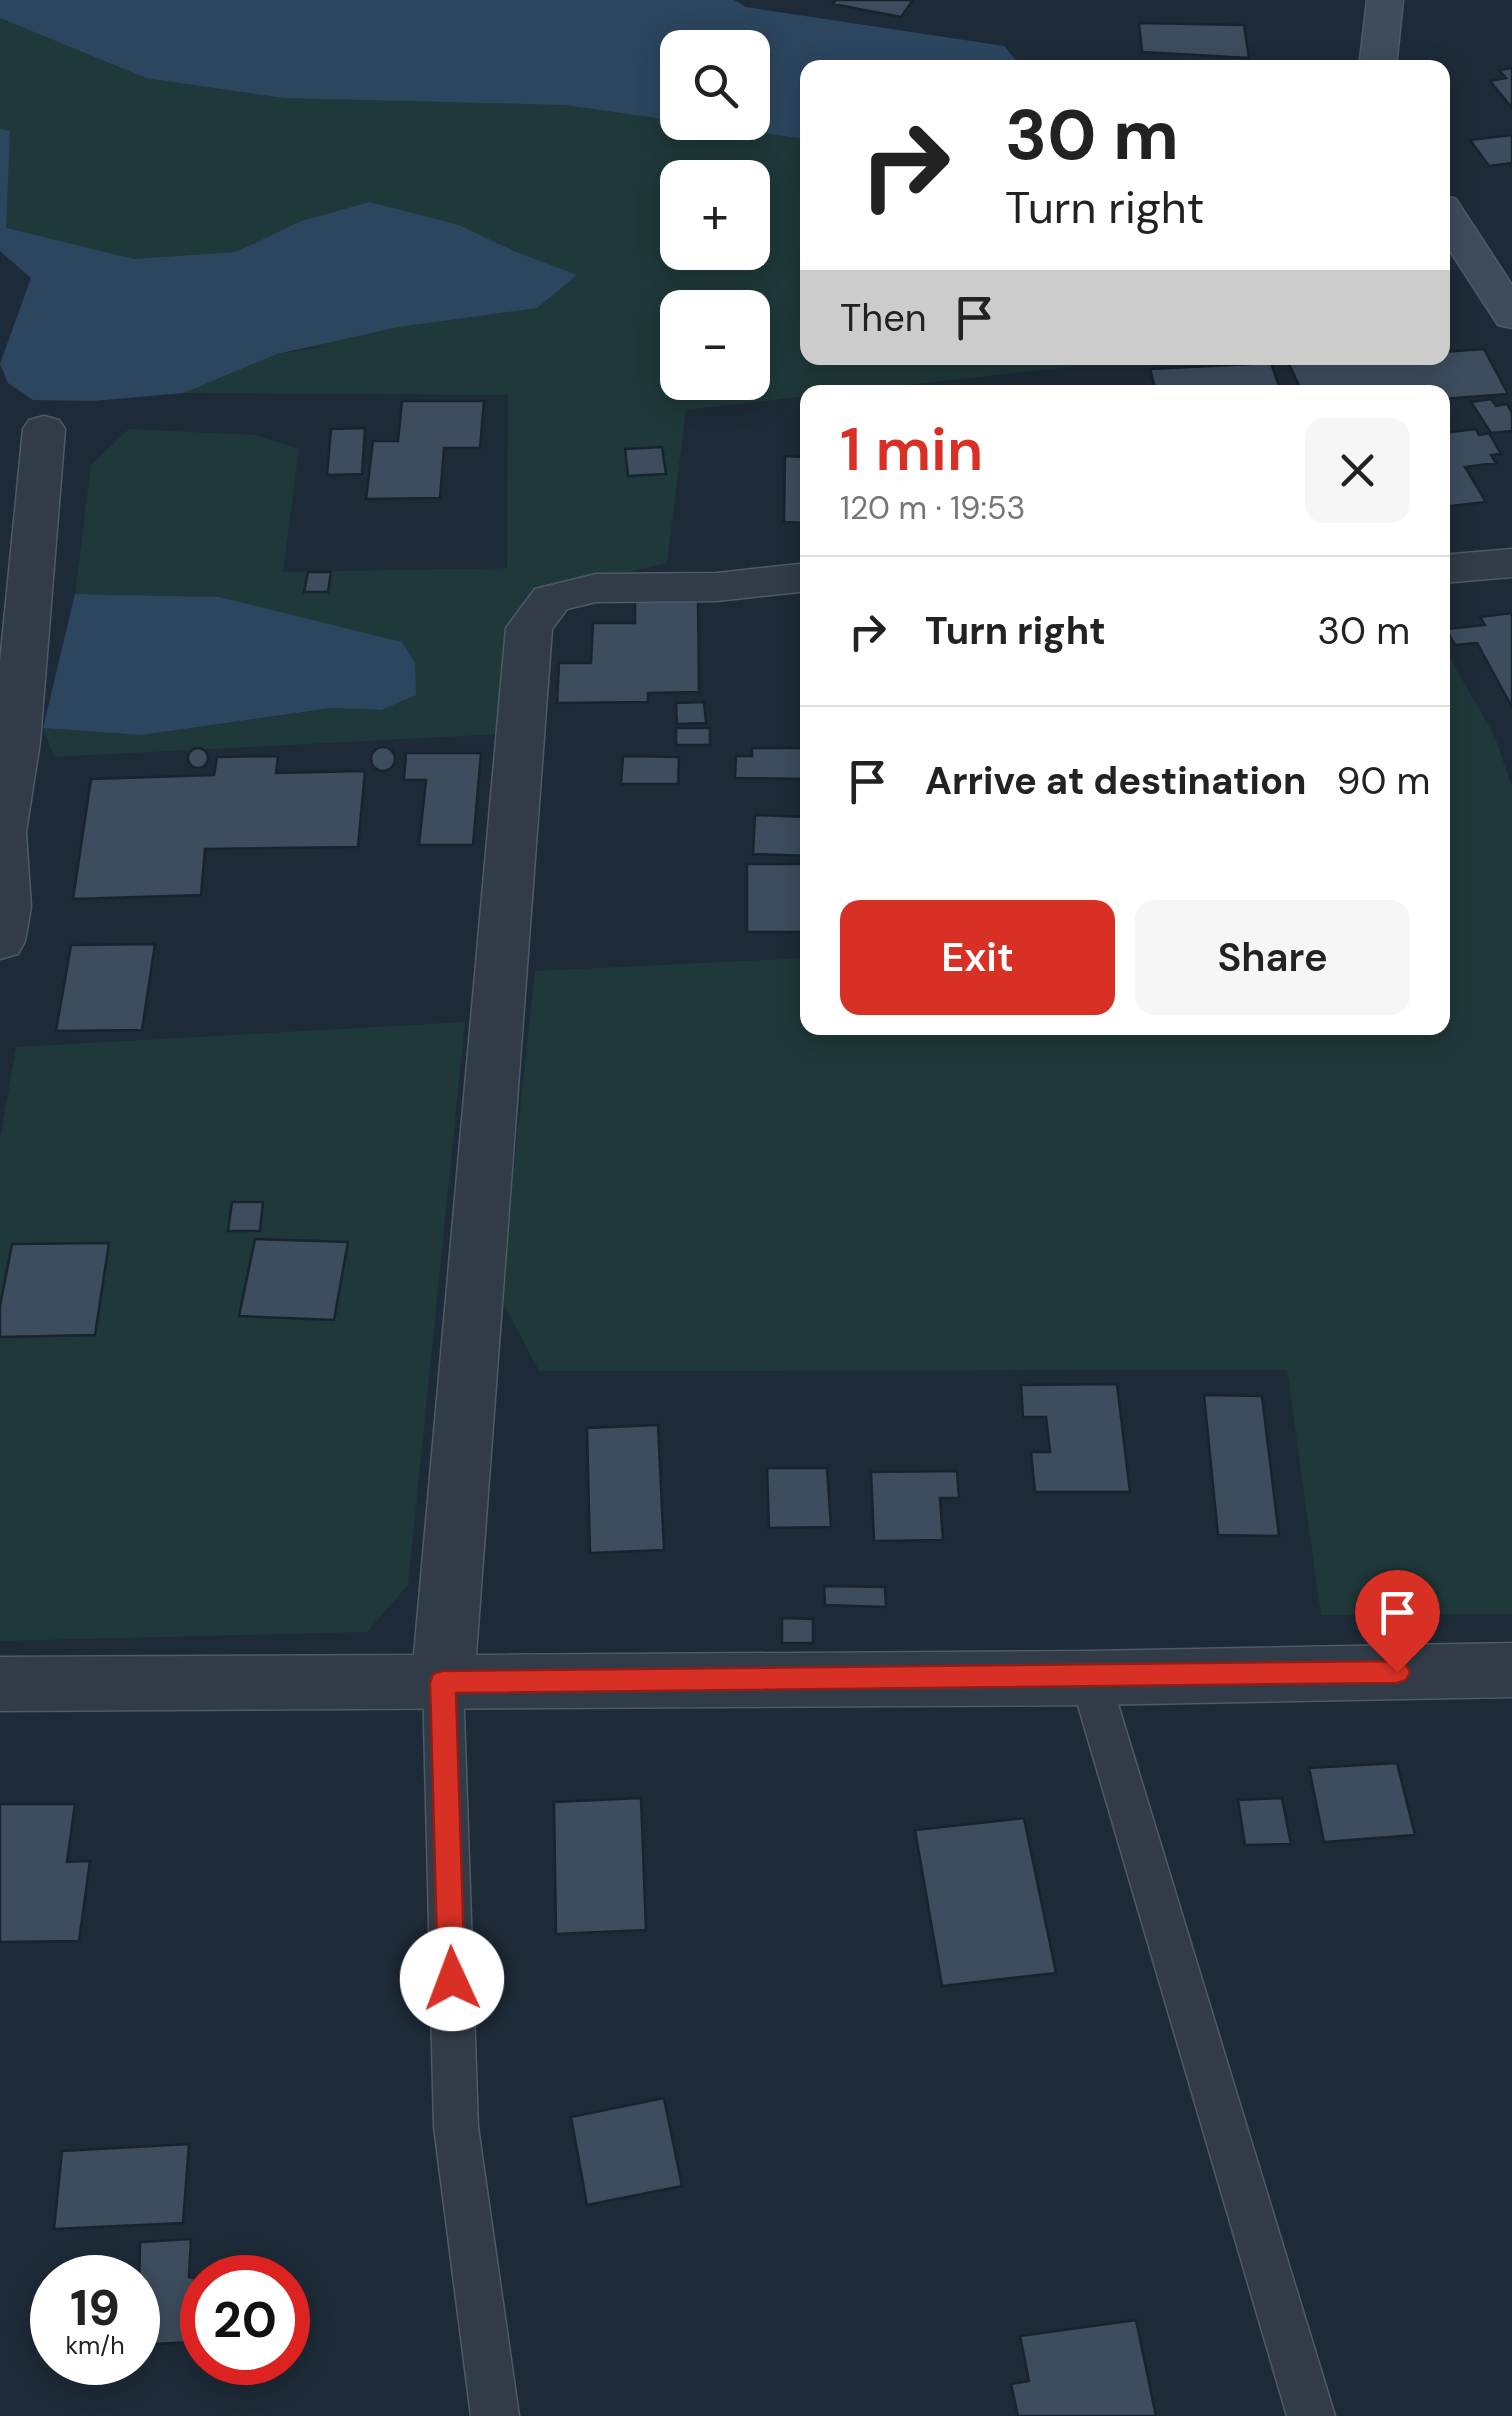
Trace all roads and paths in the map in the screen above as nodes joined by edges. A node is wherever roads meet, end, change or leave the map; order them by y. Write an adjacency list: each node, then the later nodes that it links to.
1 (1385, 0): 2 (street)
2 (1379, 60)
3 (1450, 219): 4 (street)
4 (1512, 316)
5 (44, 430): 9 (street)
6 (1512, 564): 7 (street)
7 (1450, 568)
8 (800, 577): 12 (street)
9 (0, 941)
10 (1512, 1670): 11 (street)
11 (1090, 1678): 12 (street); 15 (lane)
12 (442, 1682): 13 (street); 14 (lane)
13 (0, 1684)
14 (495, 2416)
15 (1311, 2416)

